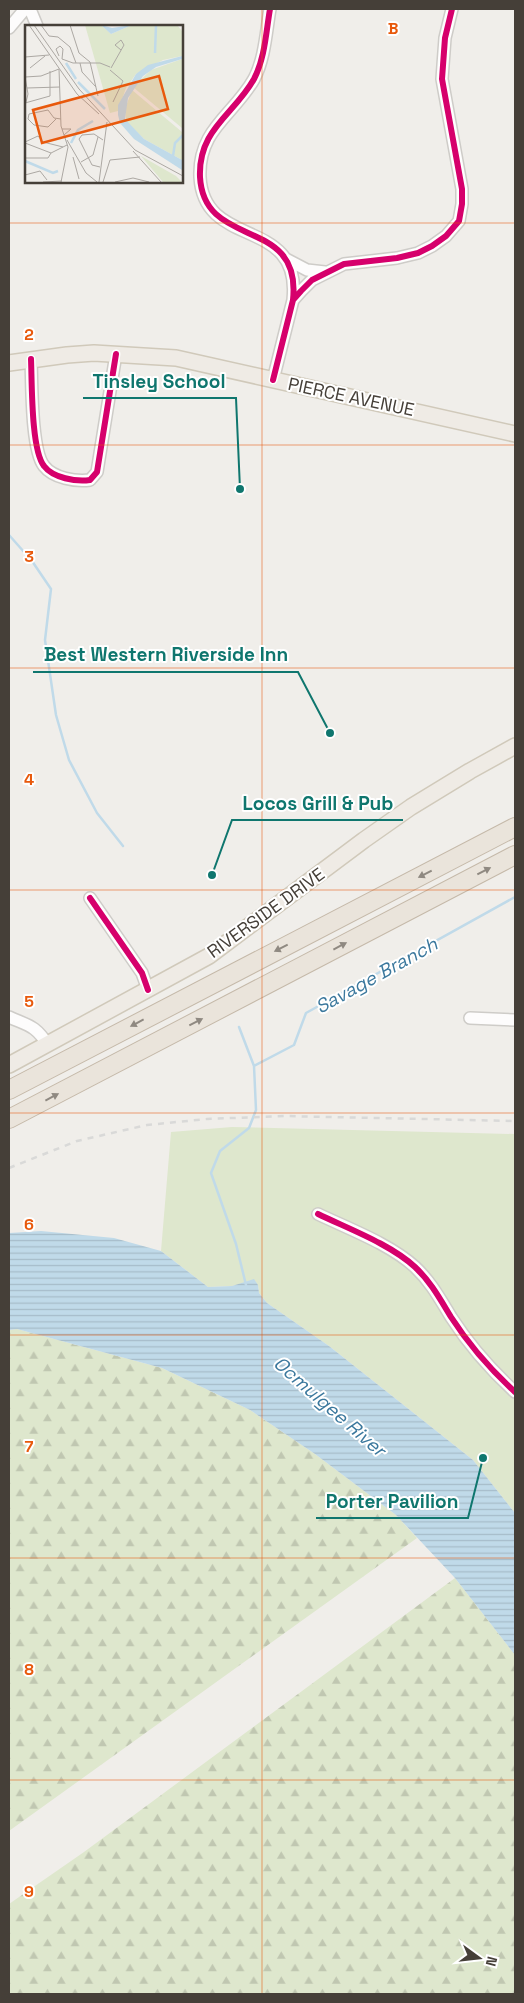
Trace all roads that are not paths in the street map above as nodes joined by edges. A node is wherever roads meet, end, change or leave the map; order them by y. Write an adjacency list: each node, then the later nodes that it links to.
1 (25, 9): 6 (street)
2 (30, 9): 5 (street)
3 (270, 9): 7 (street)
4 (452, 9): 8 (street)
5 (37, 25)
6 (9, 28)
7 (286, 259): 8 (street); 9 (street)
8 (325, 272): 9 (street)
9 (293, 300): 13 (street)
10 (116, 354): 11 (main road, PIERCE AVENUE); 11 (street); 13 (main road, PIERCE AVENUE)
11 (31, 359): 12 (main road, PIERCE AVENUE)
12 (9, 362)
13 (273, 380): 14 (main road, PIERCE AVENUE)
14 (515, 434)
15 (515, 746): 19 (main road, RIVERSIDE DRIVE)
16 (515, 828): 25 (highway, one-way to 25)
17 (515, 855): 26 (highway, one-way to 17)
18 (90, 898): 19 (street)
19 (148, 990): 23 (main road, RIVERSIDE DRIVE)
20 (9, 1017): 23 (street)
21 (470, 1018): 22 (street)
22 (515, 1020)
23 (48, 1045): 24 (main road, RIVERSIDE DRIVE)
24 (9, 1065)
25 (9, 1090)
26 (9, 1119)
27 (318, 1214): 28 (street)
28 (515, 1392)

